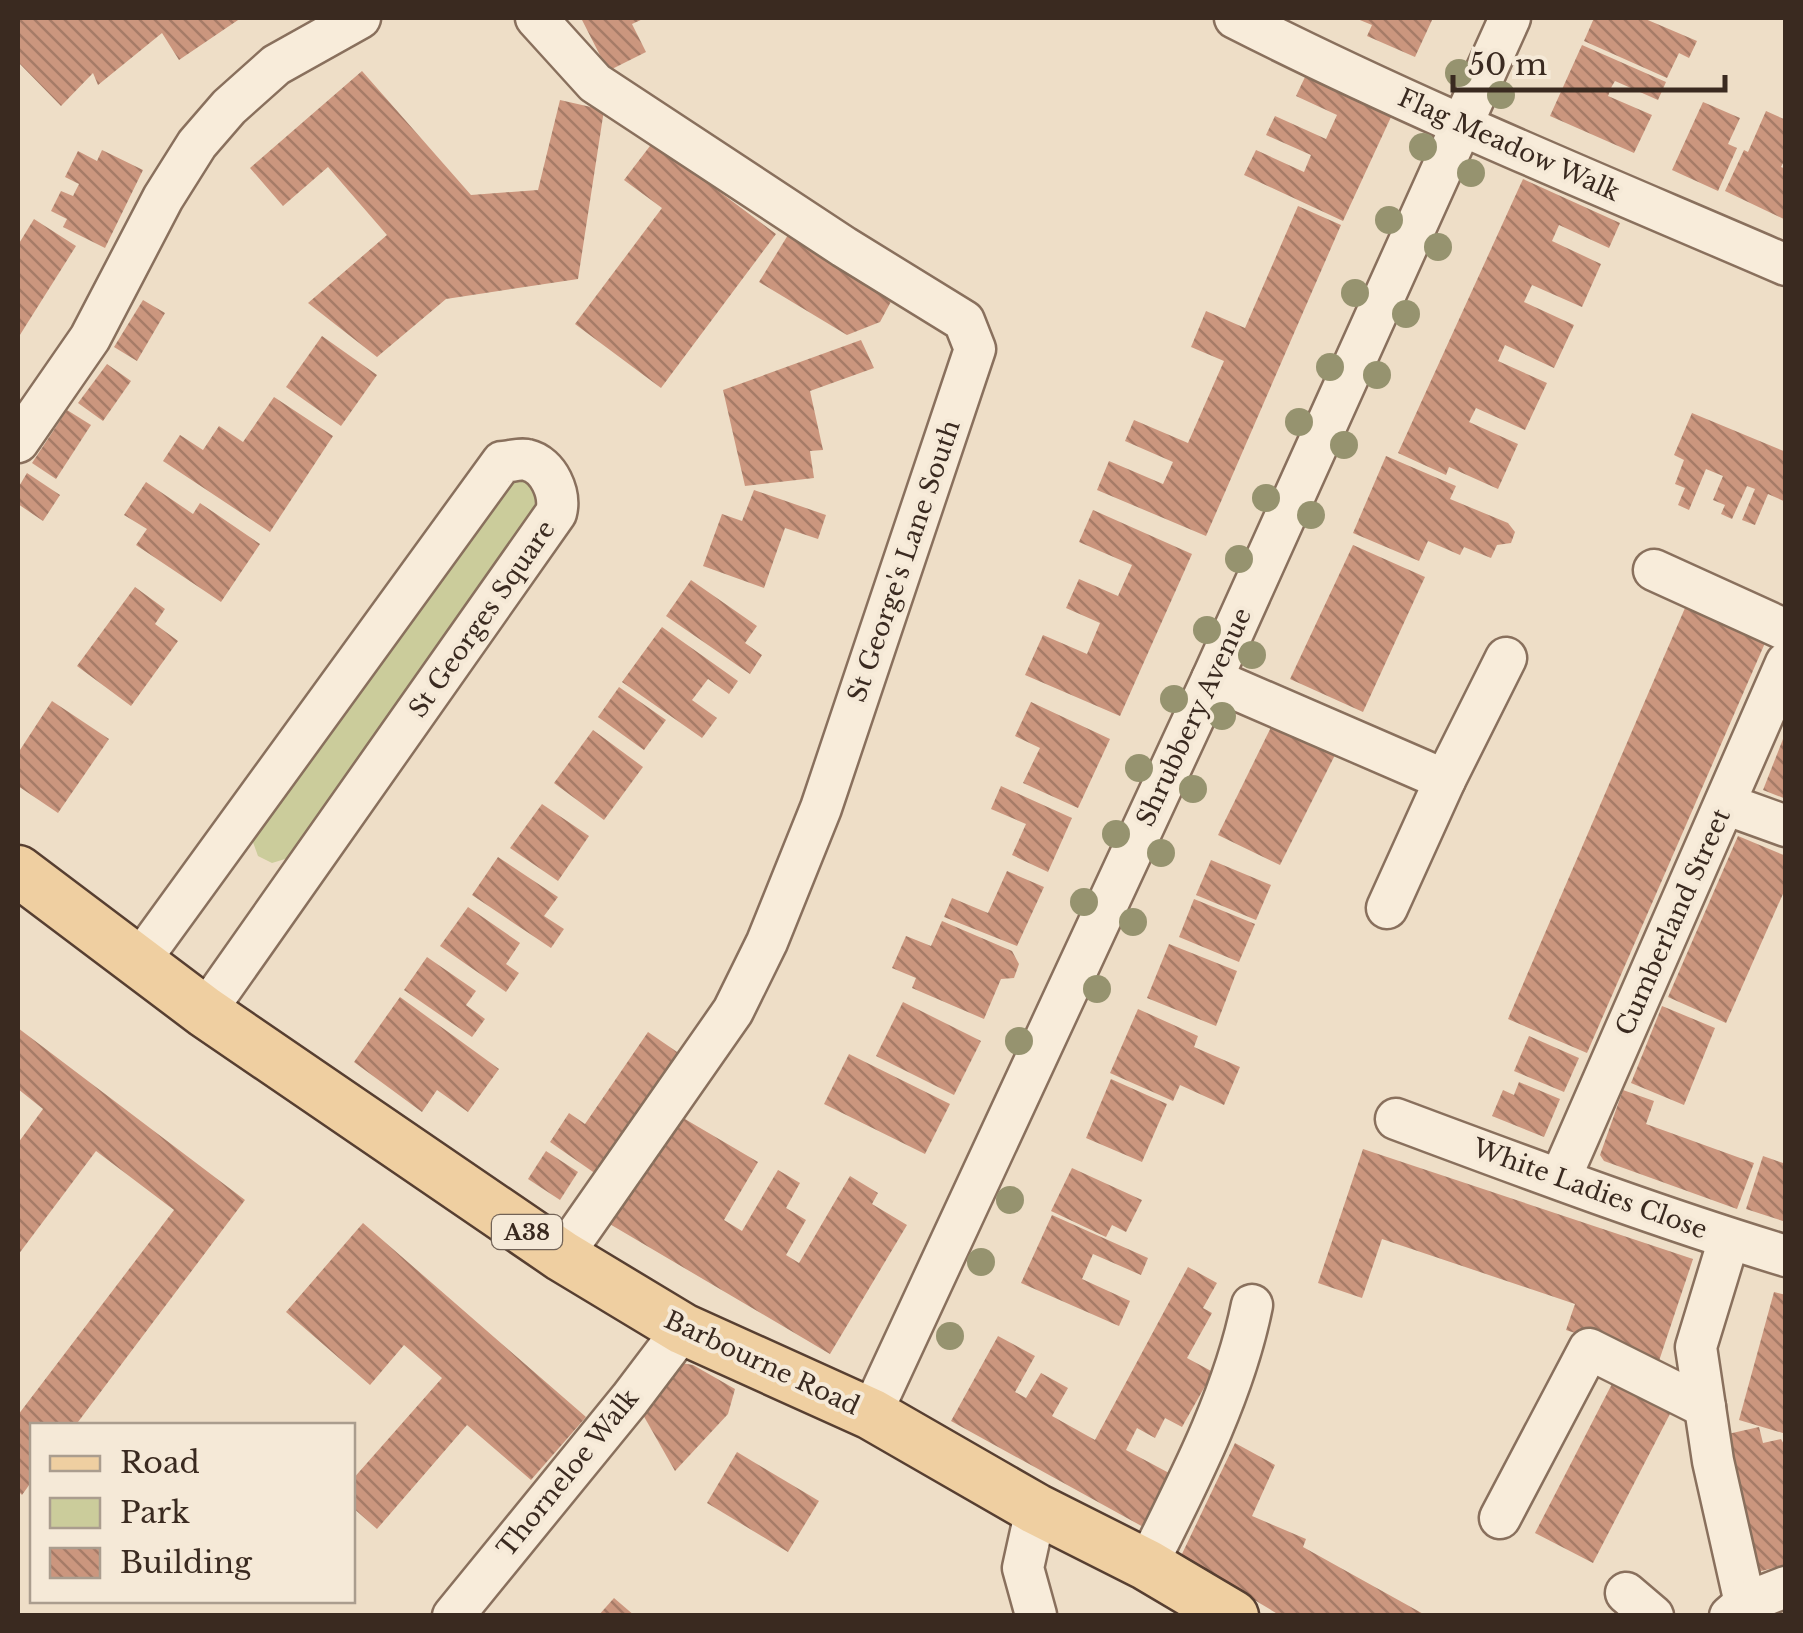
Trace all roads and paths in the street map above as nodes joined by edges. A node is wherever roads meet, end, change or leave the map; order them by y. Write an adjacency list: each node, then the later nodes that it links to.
1 (360, 18): 7 (street)
2 (536, 18): 23 (street, St George's Lane South)
3 (1235, 18): 5 (street, Flag Meadow Walk)
4 (1510, 18): 5 (street, Shrubbery Avenue)
5 (1460, 125): 6 (street, Flag Meadow Walk); 12 (street, Shrubbery Avenue)
6 (1786, 265)
7 (18, 442)
8 (1654, 570): 9 (street)
9 (1786, 630)
10 (1506, 658): 13 (street)
11 (1786, 663): 14 (street, Cumberland Street)
12 (1212, 678): 13 (street); 28 (street, Shrubbery Avenue)
13 (1445, 780): 17 (street)
14 (1726, 804): 15 (street); 21 (street, Cumberland Street)
15 (1786, 826)
16 (18, 871): 18 (main road, Barbourne Road / A38)
17 (1388, 908)
18 (138, 963): 19 (main road, Barbourne Road / A38); 19 (street, St Georges Square)
19 (205, 1012): 23 (main road, Barbourne Road / A38)
20 (1396, 1119): 21 (street, White Ladies Close)
21 (1560, 1180): 22 (street, White Ladies Close)
22 (1730, 1240): 24 (street, White Ladies Close); 27 (street)
23 (562, 1256): 26 (main road, Barbourne Road / A38)
24 (1786, 1256)
25 (1252, 1305): 31 (street)
26 (682, 1329): 28 (main road, Barbourne Road / A38); 35 (street, Thorneloe Walk)
27 (1705, 1407): 30 (street); 33 (street)
28 (871, 1414): 29 (main road, Barbourne Road / A38)
29 (1036, 1509): 31 (main road, Barbourne Road / A38); 34 (street)
30 (1500, 1518)
31 (1146, 1566): 36 (main road, Barbourne Road / A38)
32 (1786, 1587): 33 (street)
33 (1738, 1609)
34 (1036, 1615)
35 (452, 1616)
36 (1233, 1616)

